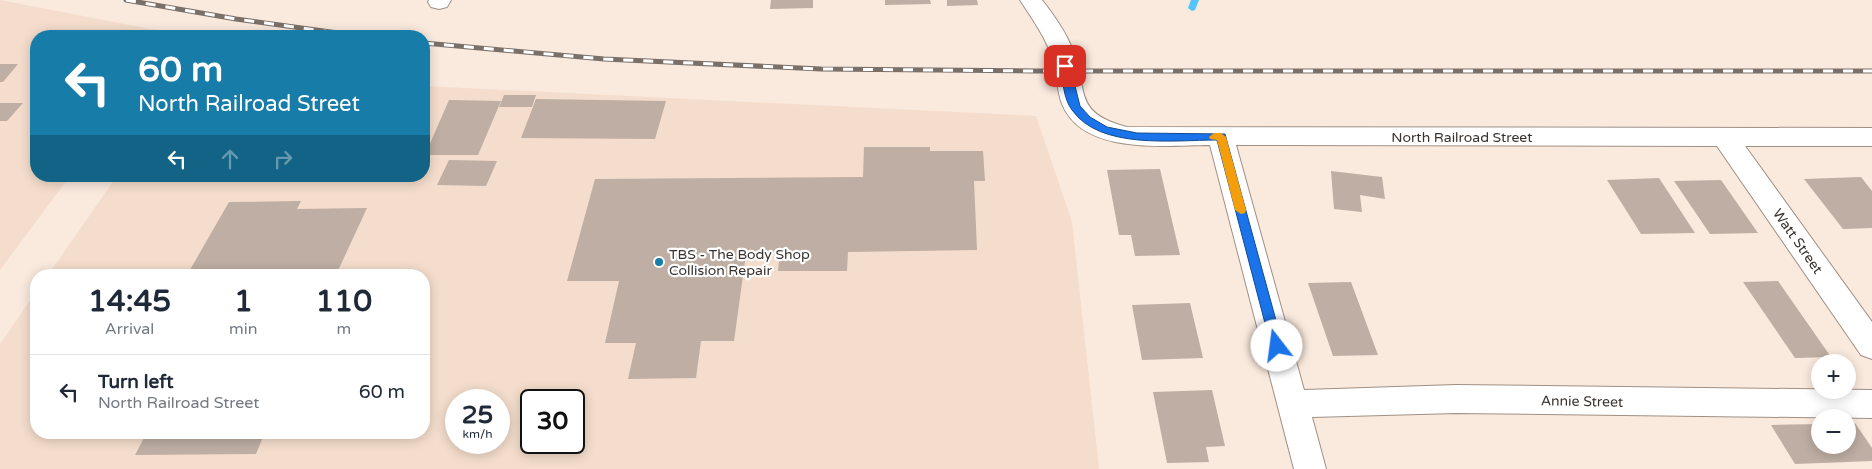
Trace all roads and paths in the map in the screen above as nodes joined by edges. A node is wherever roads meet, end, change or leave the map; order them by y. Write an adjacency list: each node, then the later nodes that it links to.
1 (1032, 0): 3 (street, North Railroad Street)
2 (1724, 136): 3 (street, North Railroad Street); 4 (street, North Railroad Street); 5 (street, Watt Street)
3 (1221, 137): 6 (street)
4 (1872, 137)
5 (1872, 346)
6 (1292, 404): 7 (street, Annie Street); 8 (street)
7 (1872, 404)
8 (1310, 469)

